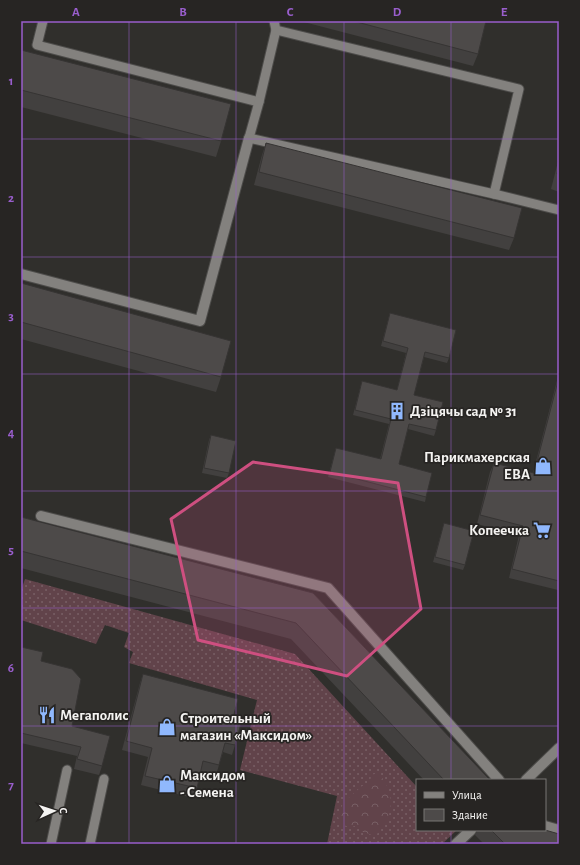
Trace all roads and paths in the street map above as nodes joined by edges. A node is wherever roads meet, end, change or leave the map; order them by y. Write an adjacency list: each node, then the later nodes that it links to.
1 (43, 21): 4 (lane)
2 (274, 21): 3 (lane)
3 (276, 30): 4 (lane); 6 (lane)
4 (259, 102): 5 (lane)
5 (249, 138): 6 (lane); 8 (street)
6 (494, 194): 7 (lane)
7 (559, 210)
8 (21, 274)
9 (41, 516): 13 (street)
10 (559, 748): 14 (street)
11 (67, 770): 18 (lane)
12 (104, 779): 19 (lane)
13 (498, 779)
14 (527, 779)
15 (546, 826): 16 (street)
16 (559, 830)
17 (470, 831): 20 (street)
18 (51, 844)
19 (90, 844)
20 (456, 844)

